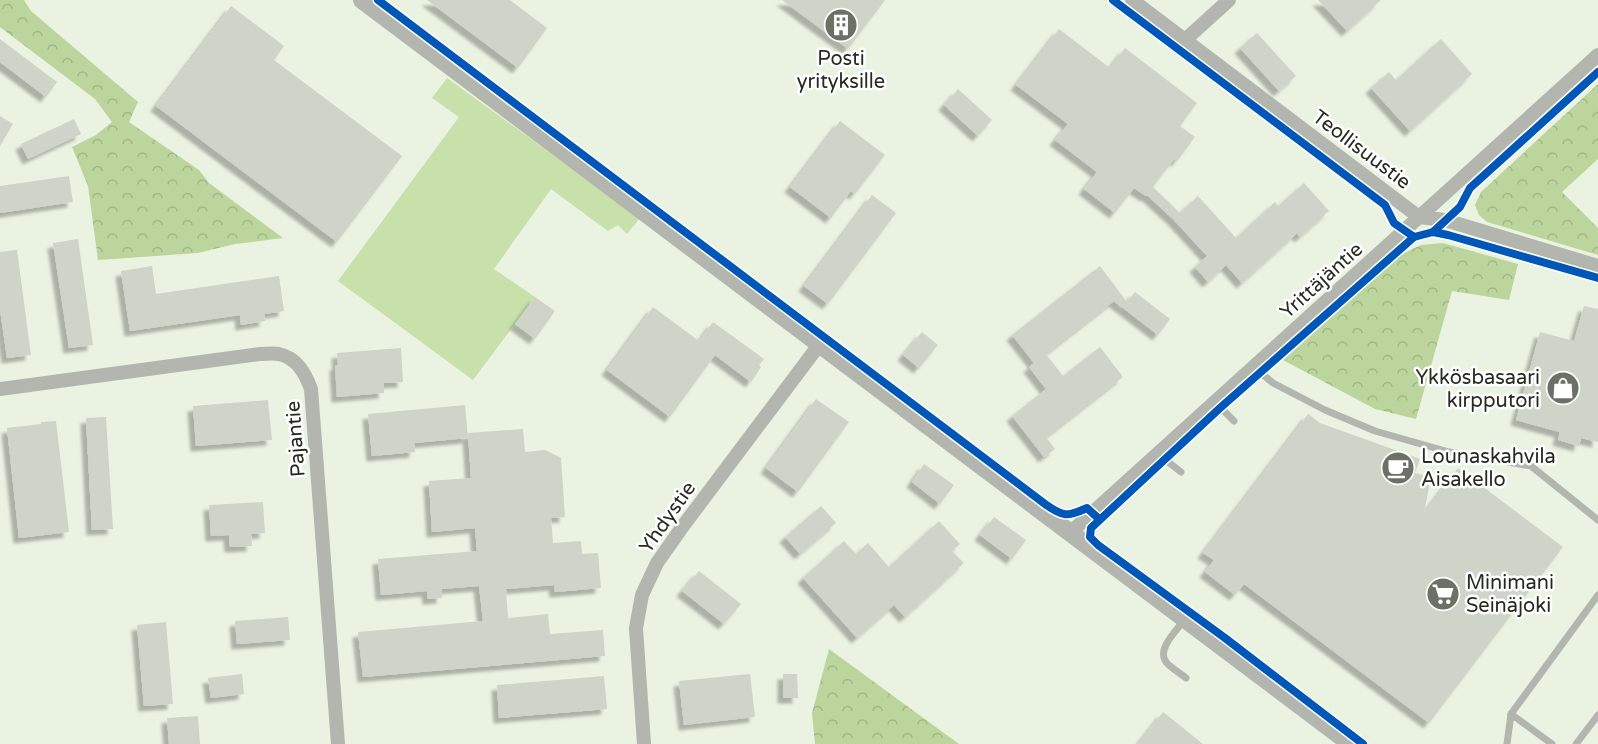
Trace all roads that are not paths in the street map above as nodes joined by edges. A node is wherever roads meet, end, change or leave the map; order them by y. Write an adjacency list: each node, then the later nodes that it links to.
1 (362, 0): 8 (street)
2 (1132, 0): 4 (street, Teollisuustie)
3 (1229, 0): 4 (street)
4 (1185, 40): 6 (street, Teollisuustie)
5 (1598, 55): 6 (street, Yrittäjäntie)
6 (1419, 217): 7 (street, Teollisuustie); 9 (street, Yrittäjäntie)
7 (1598, 266)
8 (819, 345): 16 (street); 24 (street, Yhdystie)
9 (1254, 367): 11 (street, Yrittäjäntie); 15 (lane)
10 (0, 389): 23 (street, Pajantie)
11 (1215, 402): 12 (lane); 13 (street, Yrittäjäntie)
12 (1234, 422)
13 (1158, 454): 14 (lane); 16 (street, Yrittäjäntie)
14 (1181, 472)
15 (1598, 520)
16 (1070, 533): 18 (street)
17 (1598, 595): 20 (lane)
18 (1185, 619): 19 (lane); 22 (street)
19 (1186, 678)
20 (1511, 714): 25 (lane); 26 (lane)
21 (1598, 715): 27 (lane)
22 (1344, 742)
23 (338, 744)
24 (644, 744)
25 (1508, 744)
26 (1552, 744)
27 (1576, 744)

